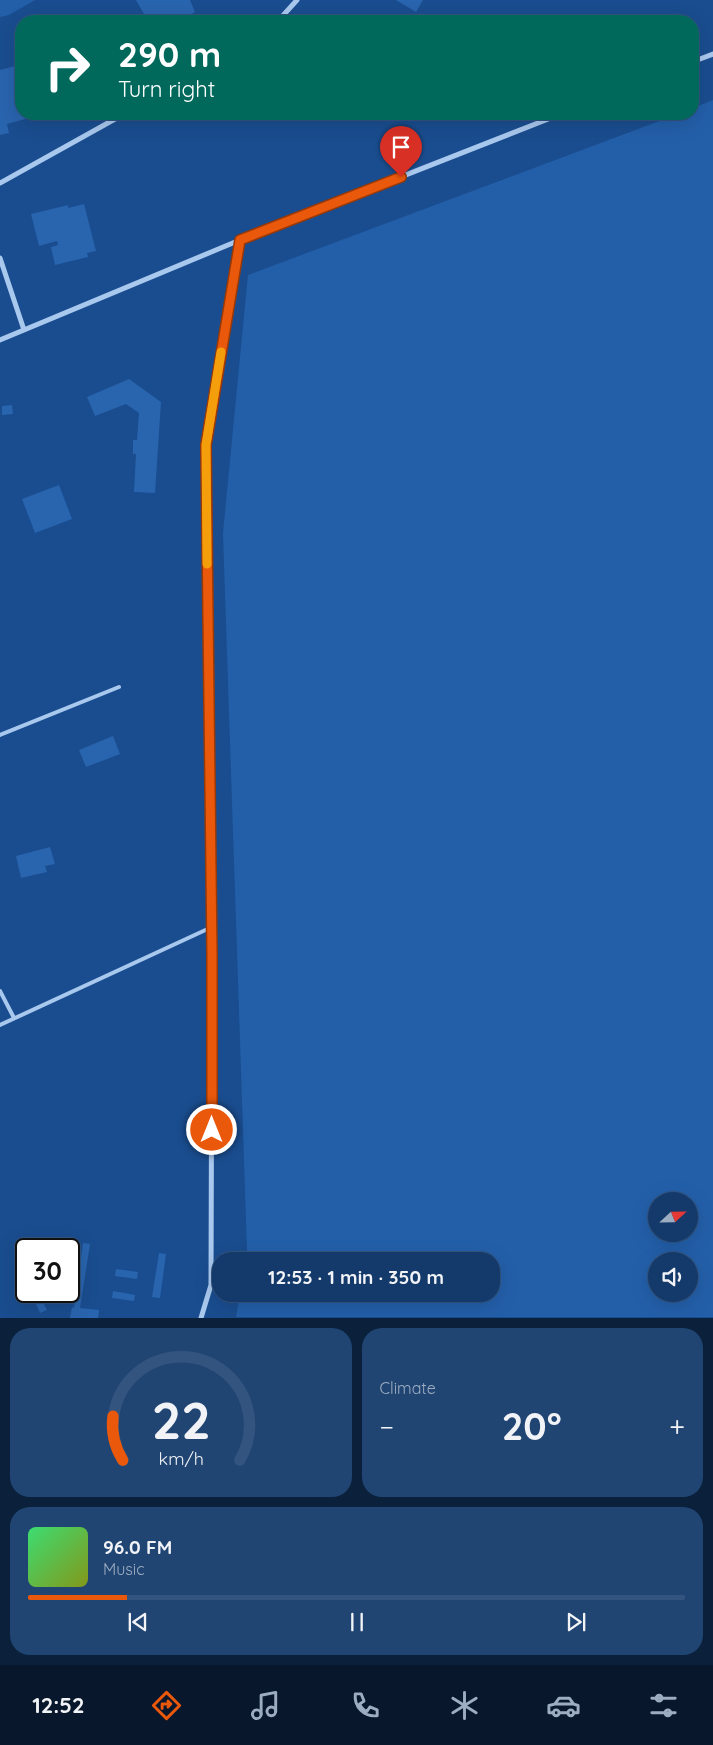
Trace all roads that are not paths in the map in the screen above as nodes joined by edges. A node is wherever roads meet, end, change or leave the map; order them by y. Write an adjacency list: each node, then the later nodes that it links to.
1 (297, 0): 2 (street)
2 (283, 15)
3 (713, 54): 4 (street)
4 (699, 59)
5 (113, 120): 7 (street)
6 (546, 120): 8 (street)
7 (0, 183)
8 (240, 240): 10 (street); 14 (street)
9 (0, 258): 10 (street)
10 (24, 330): 11 (street)
11 (0, 340)
12 (120, 687): 13 (lane)
13 (0, 735)
14 (212, 927): 16 (lane); 18 (street)
15 (0, 991): 16 (lane)
16 (14, 1018): 17 (lane)
17 (0, 1025)
18 (201, 1318)

